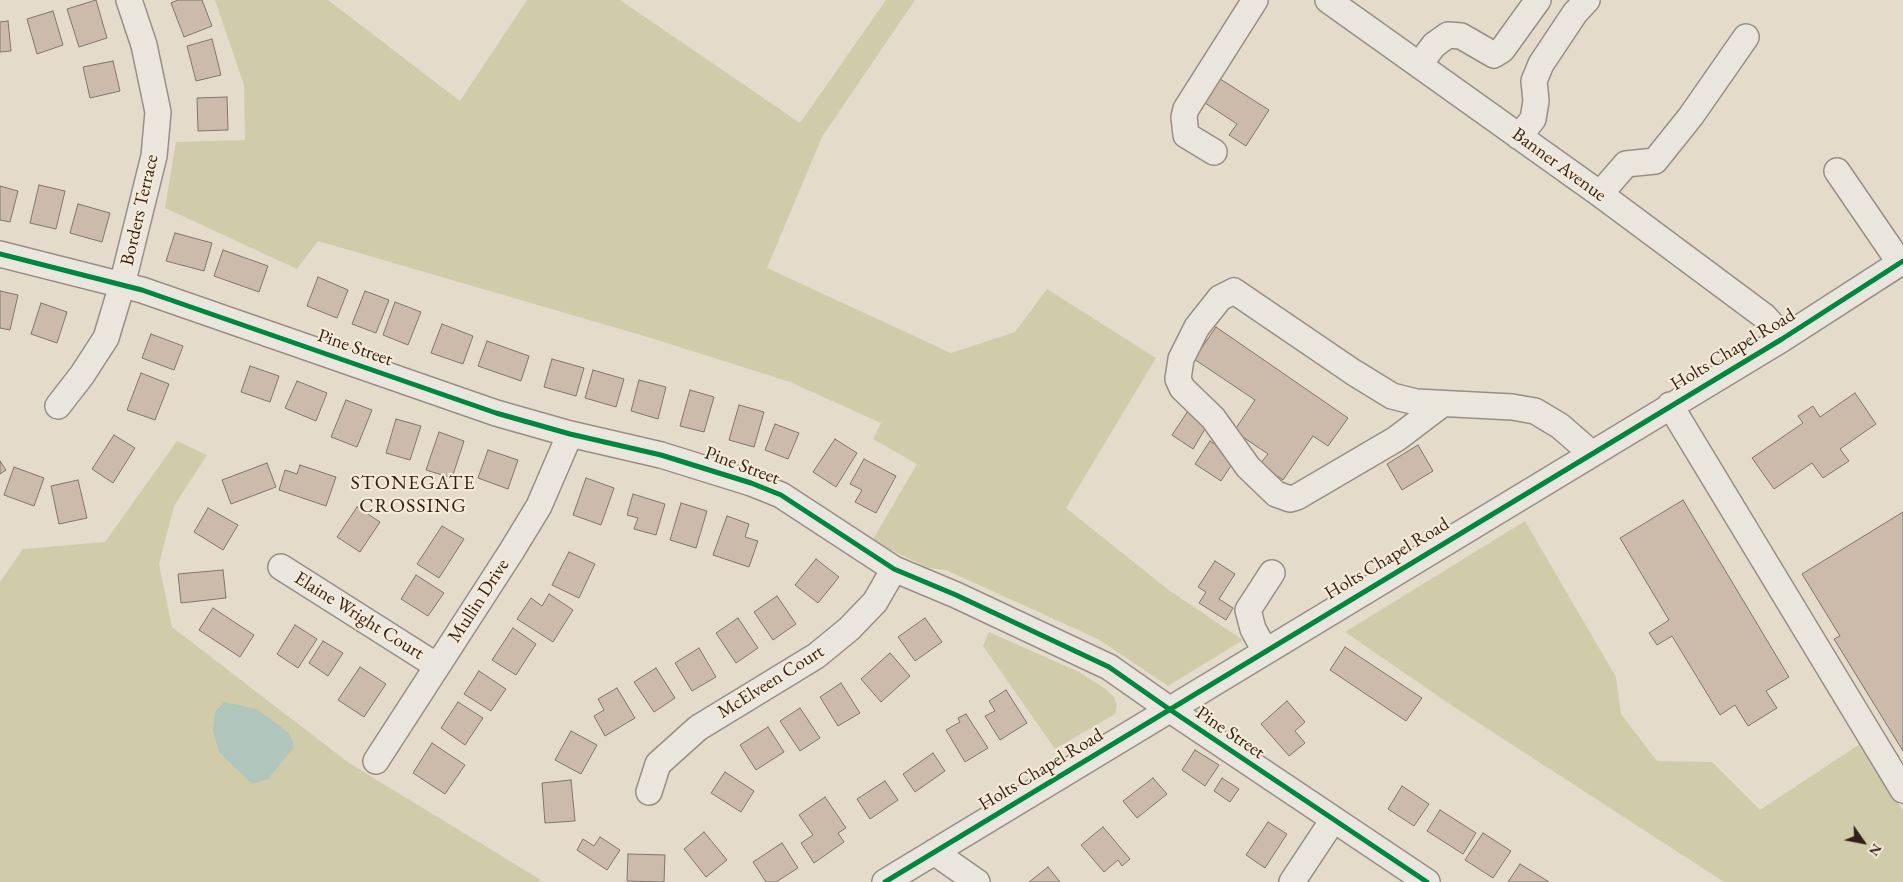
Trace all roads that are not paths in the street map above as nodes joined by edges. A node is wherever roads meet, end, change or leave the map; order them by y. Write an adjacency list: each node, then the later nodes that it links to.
1 (129, 0): 14 (street, Borders Terrace)
2 (1255, 0): 9 (street)
3 (1328, 0): 7 (street, Banner Avenue)
4 (1538, 0): 7 (street)
5 (1587, 0): 8 (street)
6 (1746, 37): 11 (street)
7 (1419, 65): 8 (street, Banner Avenue)
8 (1519, 137): 11 (street, Banner Avenue)
9 (1214, 152)
10 (1837, 171): 13 (street)
11 (1600, 194): 15 (street, Banner Avenue)
12 (0, 254): 14 (street, Pine Street)
13 (1902, 262): 15 (street, Holts Chapel Road)
14 (122, 285): 18 (street, Borders Terrace); 19 (street, Pine Street)
15 (1782, 339): 17 (street, Holts Chapel Road)
16 (1441, 404): 16 (street); 20 (street)
17 (1670, 405): 20 (street, Holts Chapel Road); 28 (street)
18 (58, 406)
19 (570, 434): 22 (street, Pine Street); 25 (street, Mullin Drive)
20 (1591, 453): 24 (street, Holts Chapel Road)
21 (282, 567): 25 (street, Elaine Wright Court)
22 (894, 569): 26 (street, Pine Street); 29 (street, McElveen Court)
23 (1272, 573): 24 (street)
24 (1265, 651): 26 (street, Holts Chapel Road)
25 (437, 666): 27 (street, Mullin Drive)
26 (1169, 709): 30 (street, Pine Street); 31 (street, Holts Chapel Road)
27 (376, 760)
28 (1903, 790)
29 (649, 792)
30 (1333, 820): 34 (street); 35 (street, Pine Street)
31 (934, 852): 32 (street, Holts Chapel Road); 33 (street)
32 (885, 882)
33 (977, 882)
34 (1292, 882)
35 (1428, 882)

